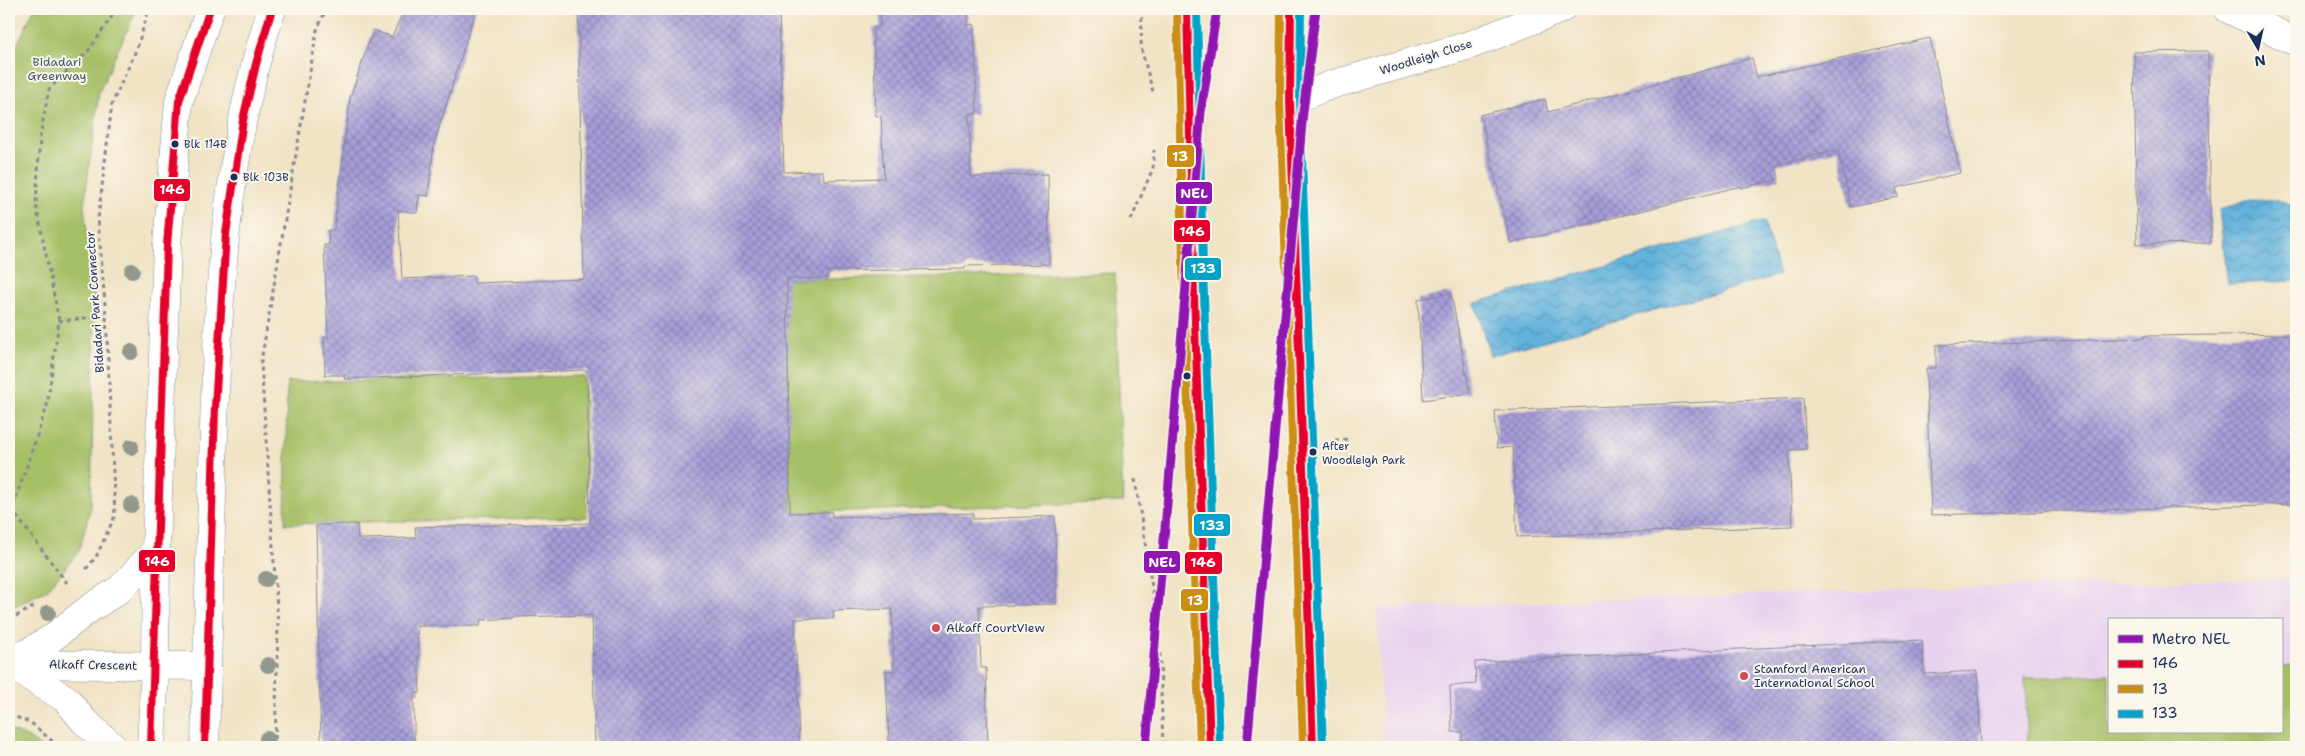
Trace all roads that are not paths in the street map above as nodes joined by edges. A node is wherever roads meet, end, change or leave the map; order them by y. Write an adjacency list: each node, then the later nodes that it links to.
1 (210, 9): 9 (street)
2 (272, 9): 12 (street)
3 (1187, 9): 16 (street)
4 (1291, 9): 8 (street)
5 (1562, 9): 8 (street, Woodleigh Close)
6 (2228, 9): 7 (street)
7 (2296, 42)
8 (1290, 101): 17 (street)
9 (156, 550): 10 (street); 11 (street)
10 (9, 664): 11 (street, Alkaff Crescent); 13 (street)
11 (155, 666): 12 (street, Alkaff Crescent); 14 (street)
12 (207, 666): 15 (street)
13 (113, 747)
14 (151, 747)
15 (205, 747)
16 (1210, 747)
17 (1314, 747)

